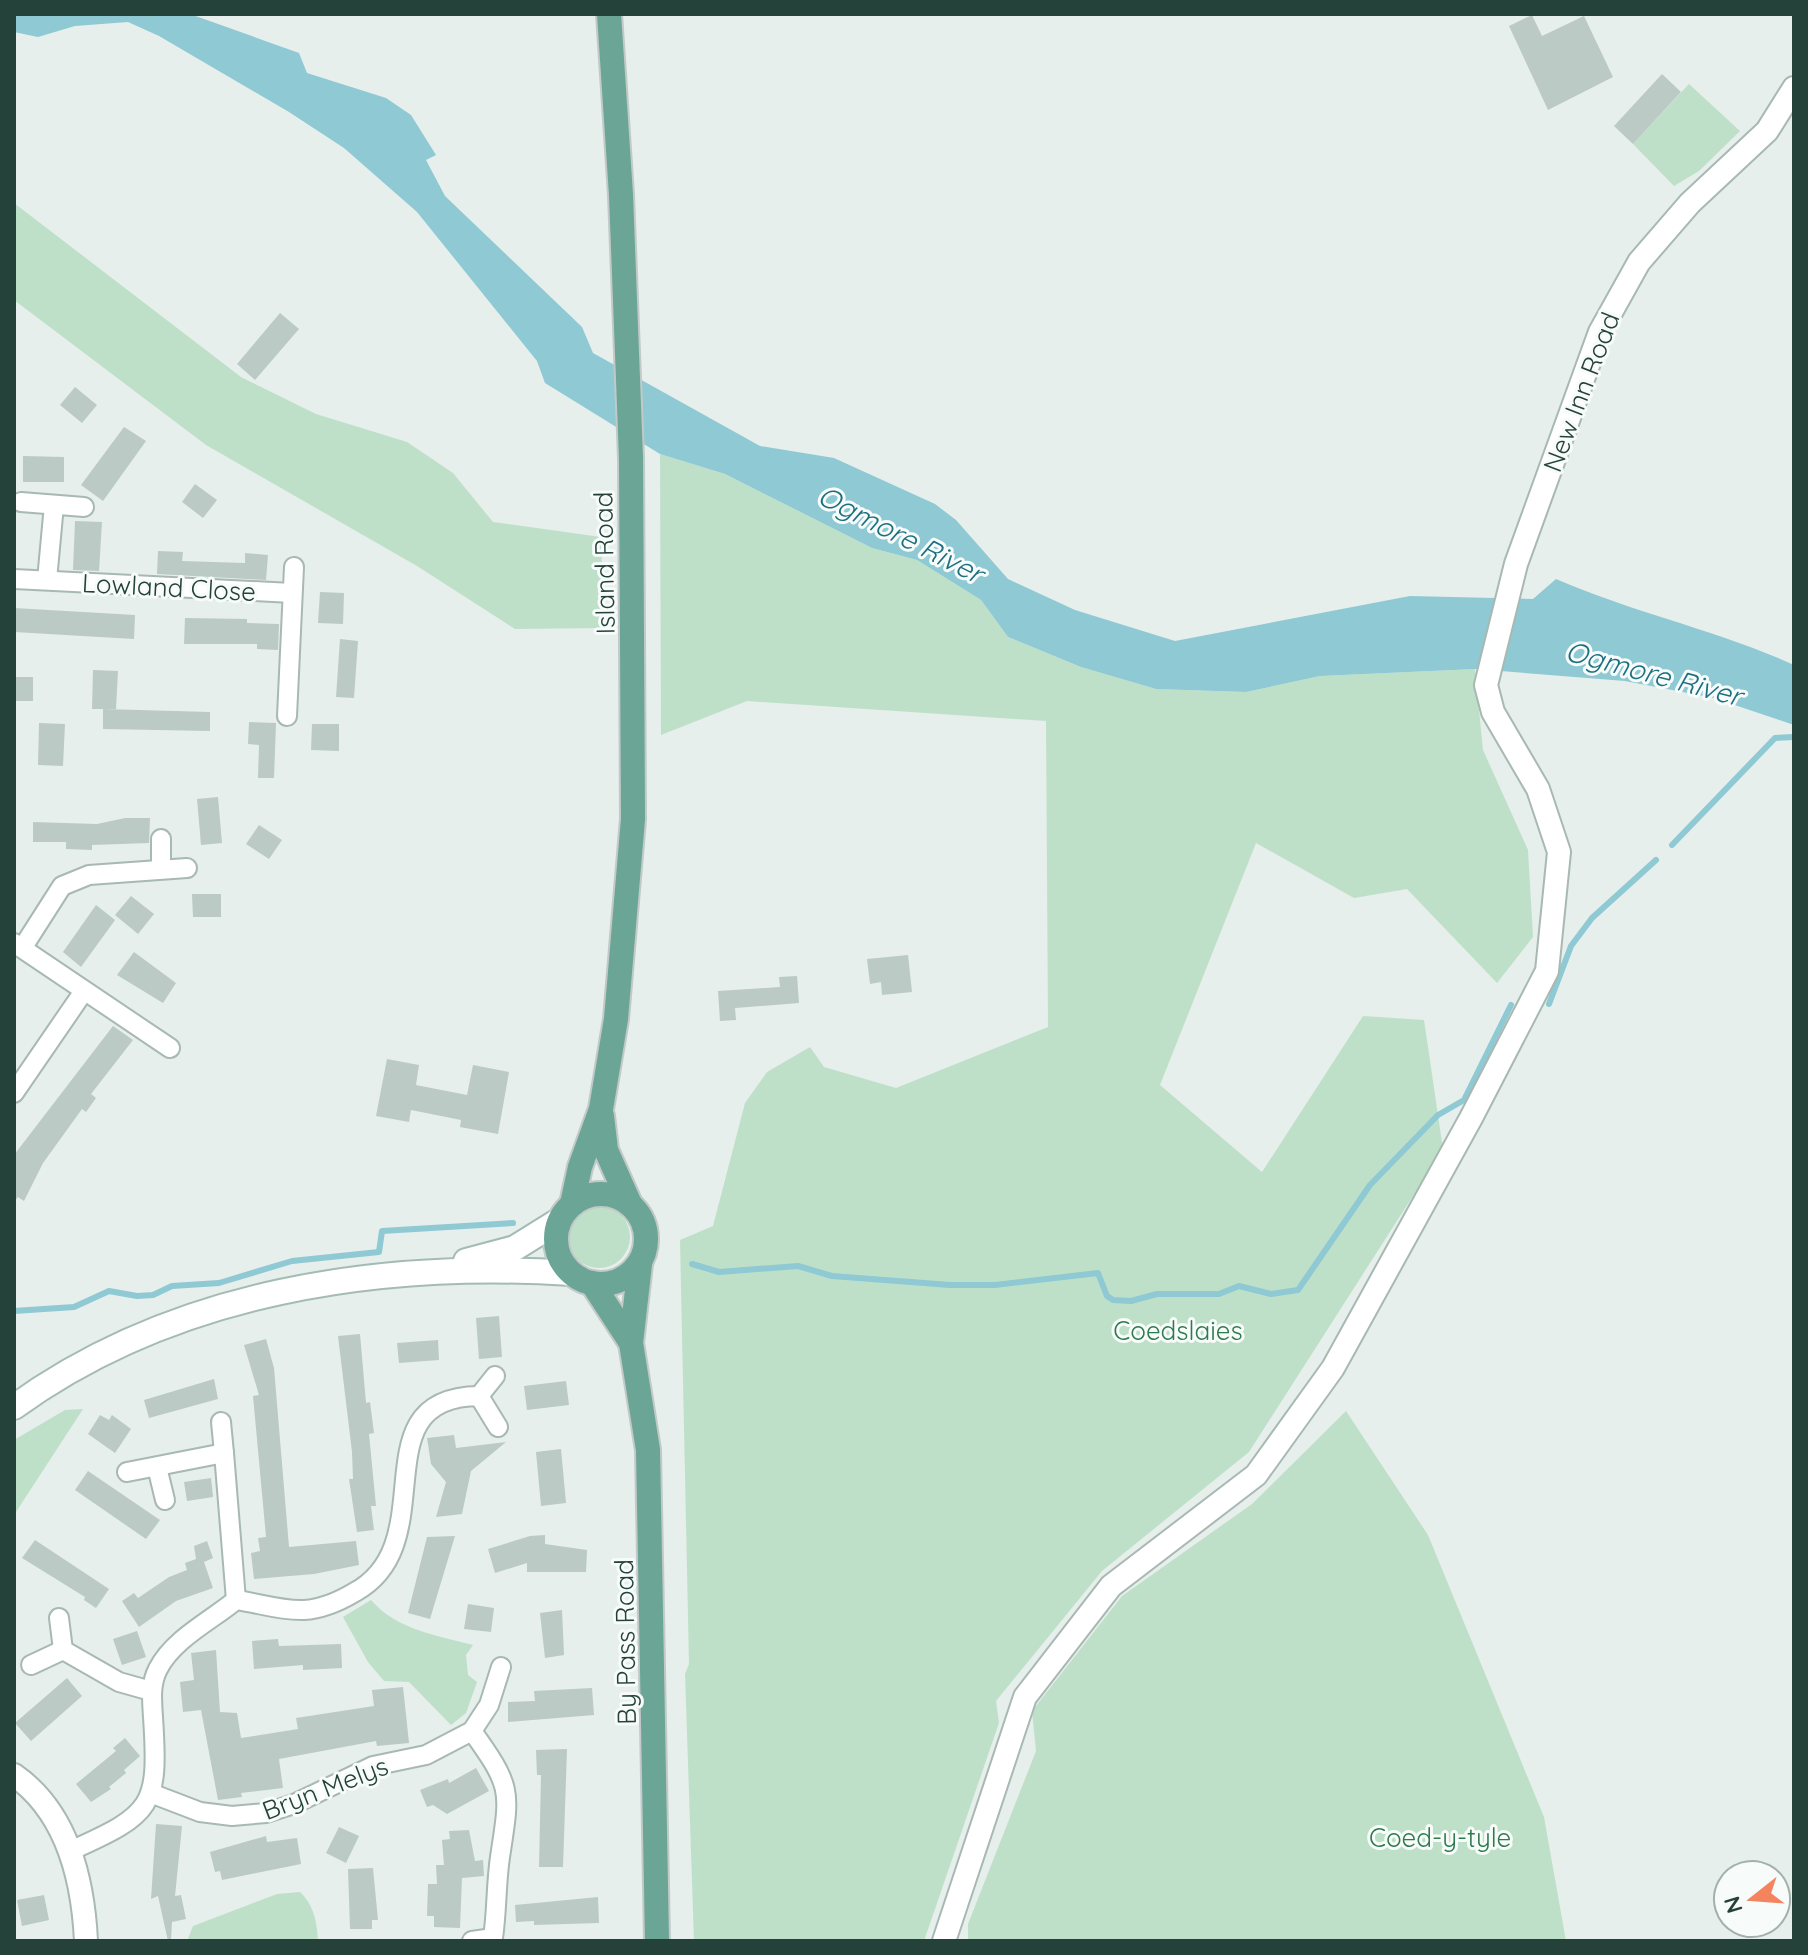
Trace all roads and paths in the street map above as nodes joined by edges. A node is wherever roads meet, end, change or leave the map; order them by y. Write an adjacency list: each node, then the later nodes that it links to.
1 (609, 14): 18 (main road, Island Road)
2 (1794, 88): 48 (street, New Inn Road)
3 (21, 502): 4 (street)
4 (54, 505): 5 (street); 8 (street, Lowland Close)
5 (84, 507)
6 (294, 567): 9 (street, Lowland Close)
7 (14, 579): 8 (street, Lowland Close)
8 (47, 580): 9 (street, Lowland Close)
9 (292, 593): 10 (street, Lowland Close)
10 (287, 716)
11 (161, 839): 12 (street)
12 (161, 868): 13 (street); 14 (street)
13 (187, 868)
14 (18, 945): 15 (street)
15 (84, 991): 16 (street); 17 (street)
16 (170, 1048)
17 (14, 1093)
18 (601, 1109): 19 (main road, Island Road); 20 (main road, Island Road)
19 (630, 1204): 20 (main road); 21 (main road)
20 (566, 1212): 22 (main road); 23 (main road)
21 (640, 1264): 23 (main road); 24 (main road, By Pass Road)
22 (425, 1272): 23 (main road); 27 (main road)
23 (582, 1278): 24 (main road, By Pass Road)
24 (631, 1343): 47 (main road, By Pass Road)
25 (495, 1376): 26 (street)
26 (479, 1396): 29 (street); 34 (street)
27 (14, 1407)
28 (221, 1422): 30 (street)
29 (498, 1427)
30 (224, 1453): 31 (street); 34 (street)
31 (157, 1467): 32 (street); 33 (street)
32 (127, 1472)
33 (165, 1500)
34 (236, 1600): 39 (street)
35 (59, 1618): 36 (street)
36 (63, 1650): 37 (street); 39 (street)
37 (31, 1665)
38 (501, 1667): 40 (street)
39 (151, 1691): 42 (street)
40 (472, 1731): 42 (street, Bryn Melys); 44 (street)
41 (14, 1775): 43 (street)
42 (153, 1794): 43 (street)
43 (70, 1851): 45 (street)
44 (495, 1939): 46 (street)
45 (86, 1941)
46 (472, 1941)
47 (657, 1941)
48 (944, 1941)

